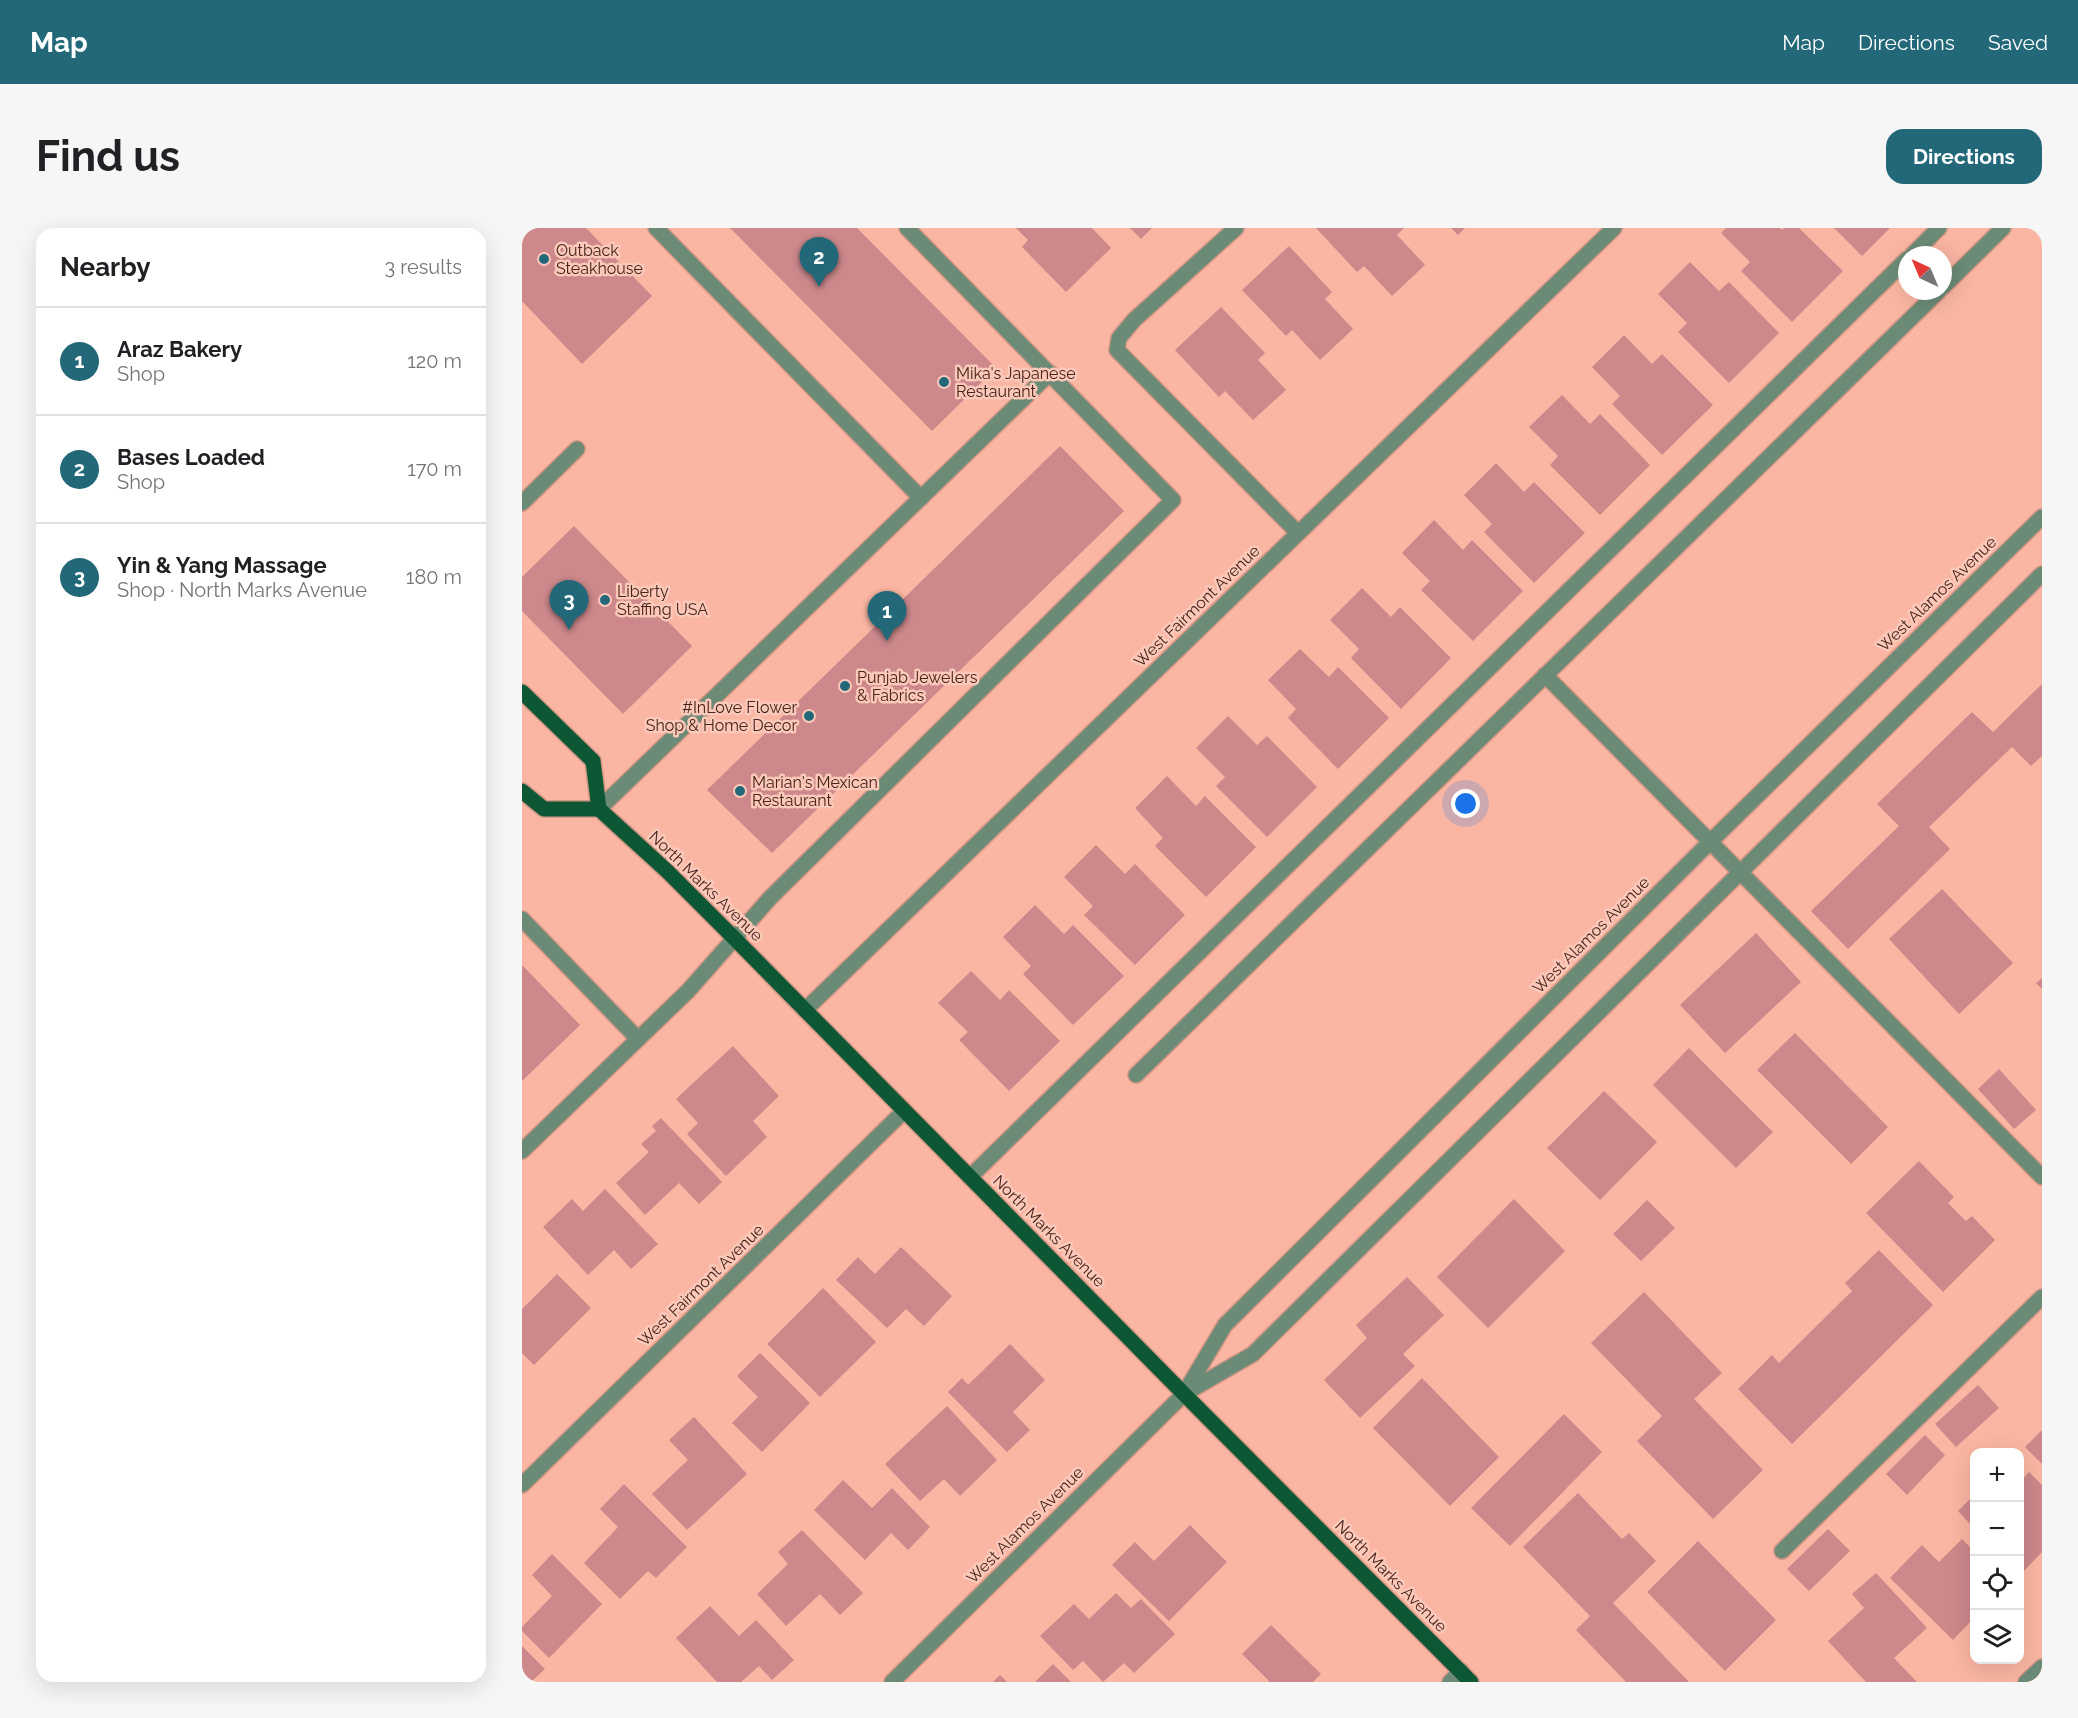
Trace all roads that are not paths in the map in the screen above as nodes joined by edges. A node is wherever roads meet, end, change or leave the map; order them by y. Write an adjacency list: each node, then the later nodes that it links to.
1 (656, 228): 13 (street)
2 (907, 228): 11 (street)
3 (1236, 228): 16 (street)
4 (1614, 228): 16 (street, West Fairmont Avenue)
5 (1939, 228): 7 (street)
6 (2003, 228): 9 (street)
7 (1920, 246)
8 (1898, 268): 31 (street)
9 (1952, 278)
10 (1930, 300): 18 (street)
11 (1050, 373): 13 (street); 25 (street)
12 (577, 449): 14 (street)
13 (921, 498): 21 (street)
14 (522, 503)
15 (2042, 517): 22 (street, West Alamos Avenue)
16 (1298, 533): 26 (street, West Fairmont Avenue)
17 (2042, 574): 23 (street, West Alamos Avenue)
18 (1545, 675): 22 (street); 28 (street)
19 (522, 692): 21 (main road)
20 (522, 791): 21 (main road)
21 (599, 809): 25 (main road, North Marks Avenue)
22 (1710, 842): 23 (street); 34 (street, West Alamos Avenue)
23 (1741, 872): 32 (street); 34 (street, West Alamos Avenue)
24 (522, 919): 27 (street)
25 (734, 938): 26 (main road, North Marks Avenue); 27 (street)
26 (805, 1010): 29 (main road, North Marks Avenue)
27 (638, 1039): 30 (street)
28 (1136, 1075)
29 (904, 1111): 31 (main road, North Marks Avenue); 35 (street, West Fairmont Avenue)
30 (522, 1151)
31 (970, 1177): 34 (main road, North Marks Avenue)
32 (2042, 1177)
33 (2042, 1297): 36 (street)
34 (1184, 1394): 38 (main road, North Marks Avenue); 39 (street, West Alamos Avenue)
35 (522, 1485)
36 (1782, 1551)
37 (2042, 1666): 40 (street)
38 (1460, 1678)
39 (892, 1682)
40 (2026, 1682)

